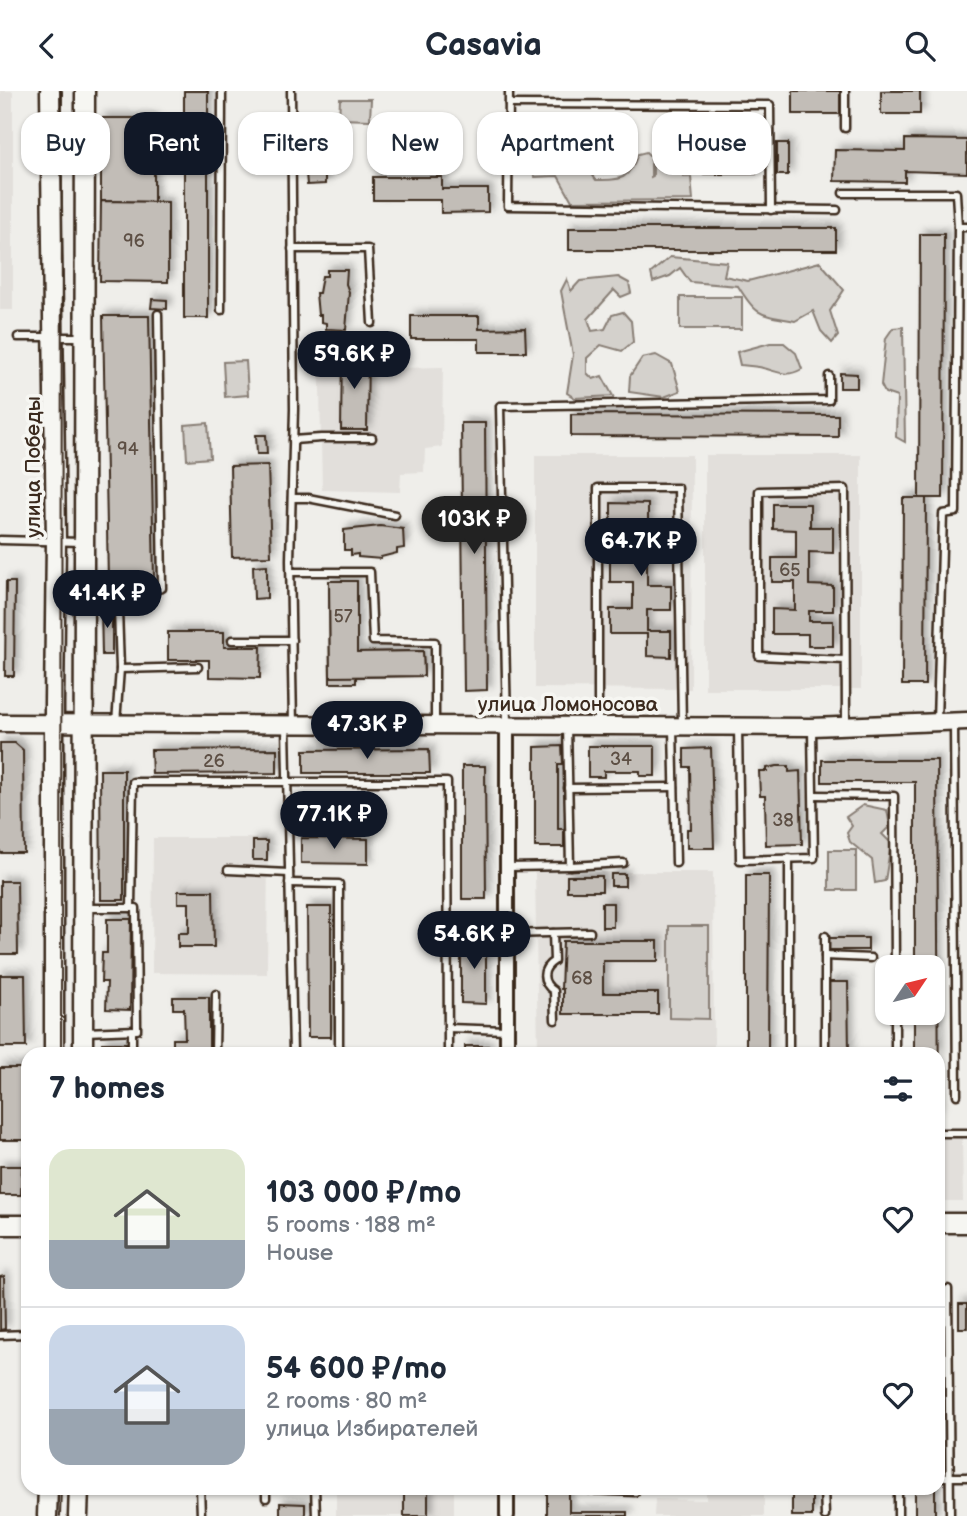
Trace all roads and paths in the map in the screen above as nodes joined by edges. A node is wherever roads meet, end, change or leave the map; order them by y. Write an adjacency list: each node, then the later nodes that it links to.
1 (50, 91): 19 (main road, улица Победы)
2 (85, 91): 20 (main road)
3 (222, 91): 15 (lane)
4 (291, 91): 14 (lane)
5 (509, 91): 7 (lane)
6 (845, 91): 8 (lane)
7 (509, 104): 10 (lane); 10 (lane)
8 (845, 128)
9 (844, 193): 12 (lane)
10 (771, 210): 11 (lane)
11 (837, 210)
12 (958, 227): 13 (lane); 40 (lane)
13 (967, 227)
14 (292, 249): 17 (lane); 23 (lane)
15 (221, 310)
16 (158, 314): 34 (lane)
17 (372, 323)
18 (18, 337): 19 (lane)
19 (55, 337): 20 (lane); 27 (main road, улица Победы)
20 (86, 337): 28 (main road)
21 (829, 376): 42 (lane)
22 (372, 438): 23 (lane)
23 (293, 440): 24 (lane)
24 (292, 498): 25 (lane); 29 (lane)
25 (395, 515)
26 (0, 541): 27 (lane)
27 (56, 541): 28 (lane); 37 (main road, улица Победы)
28 (85, 542): 38 (main road)
29 (291, 572): 30 (lane); 41 (lane)
30 (292, 640): 31 (lane); 45 (lane)
31 (232, 641)
32 (845, 660): 32 (lane); 48 (lane)
33 (198, 667): 34 (lane)
34 (120, 669): 39 (lane)
35 (961, 722): 40 (street, улица Ломоносова); 89 (lane)
36 (0, 723): 37 (street, улица Ломоносова)
37 (54, 723): 38 (street, улица Ломоносова); 78 (main road, улица Победы)
38 (84, 723): 39 (street, улица Ломоносова); 62 (main road)
39 (116, 723): 45 (street, улица Ломоносова)
40 (937, 723): 48 (street, улица Ломоносова)
41 (435, 725): 42 (street, улица Ломоносова); 45 (street, улица Ломоносова)
42 (507, 725): 43 (street, улица Ломоносова); 58 (street)
43 (567, 725): 44 (street, улица Ломоносова); 52 (lane)
44 (598, 725): 46 (street, улица Ломоносова); 46 (lane)
45 (289, 726): 50 (lane)
46 (678, 726): 47 (street, улица Ломоносова); 51 (lane)
47 (738, 726): 49 (street, улица Ломоносова); 54 (lane)
48 (846, 726): 49 (street, улица Ломоносова)
49 (812, 727): 53 (lane)
50 (287, 782): 60 (lane); 63 (lane); 74 (lane)
51 (674, 787): 52 (lane); 56 (lane)
52 (568, 788): 57 (lane)
53 (814, 795): 54 (lane); 68 (lane)
54 (789, 858): 86 (lane)
55 (623, 863): 57 (lane)
56 (676, 863)
57 (570, 866): 58 (lane)
58 (507, 867): 66 (street)
59 (228, 870): 60 (lane)
60 (289, 873): 61 (lane)
61 (289, 883): 82 (lane); 83 (lane)
62 (83, 908): 63 (lane); 77 (main road)
63 (131, 908): 75 (lane)
64 (590, 932): 65 (lane)
65 (553, 933): 66 (lane); 72 (lane)
66 (507, 934): 76 (street)
67 (825, 936): 69 (lane)
68 (895, 955)
69 (825, 956): 70 (lane); 87 (lane)
70 (871, 957)
71 (216, 994): 81 (lane)
72 (555, 1020)
73 (895, 1025): 88 (lane)
74 (448, 1028): 76 (lane); 84 (lane)
75 (132, 1030): 77 (lane); 80 (lane)
76 (507, 1030): 85 (street)
77 (83, 1032): 79 (main road)
78 (54, 1047)
79 (83, 1047)
80 (132, 1047)
81 (215, 1047)
82 (293, 1047)
83 (339, 1047)
84 (448, 1047)
85 (507, 1047)
86 (789, 1047)
87 (825, 1047)
88 (895, 1047)
89 (957, 1095)
90 (945, 1133): 91 (lane)
91 (967, 1133)
92 (945, 1223): 93 (main road)
93 (967, 1223)
94 (0, 1225): 95 (main road)
95 (21, 1225)
96 (947, 1289): 100 (lane)
97 (21, 1334): 98 (lane)
98 (0, 1335)
99 (945, 1477): 100 (lane)
100 (949, 1477): 101 (lane); 116 (lane)
101 (967, 1478)
102 (48, 1495): 109 (main road)
103 (79, 1495): 110 (main road)
104 (200, 1495): 111 (lane)
105 (315, 1495): 112 (lane)
106 (507, 1495): 113 (street)
107 (824, 1495): 114 (lane)
108 (898, 1495): 115 (lane)
109 (47, 1516)
110 (78, 1516)
111 (201, 1516)
112 (316, 1516)
113 (507, 1516)
114 (825, 1516)
115 (898, 1516)
116 (950, 1516)

